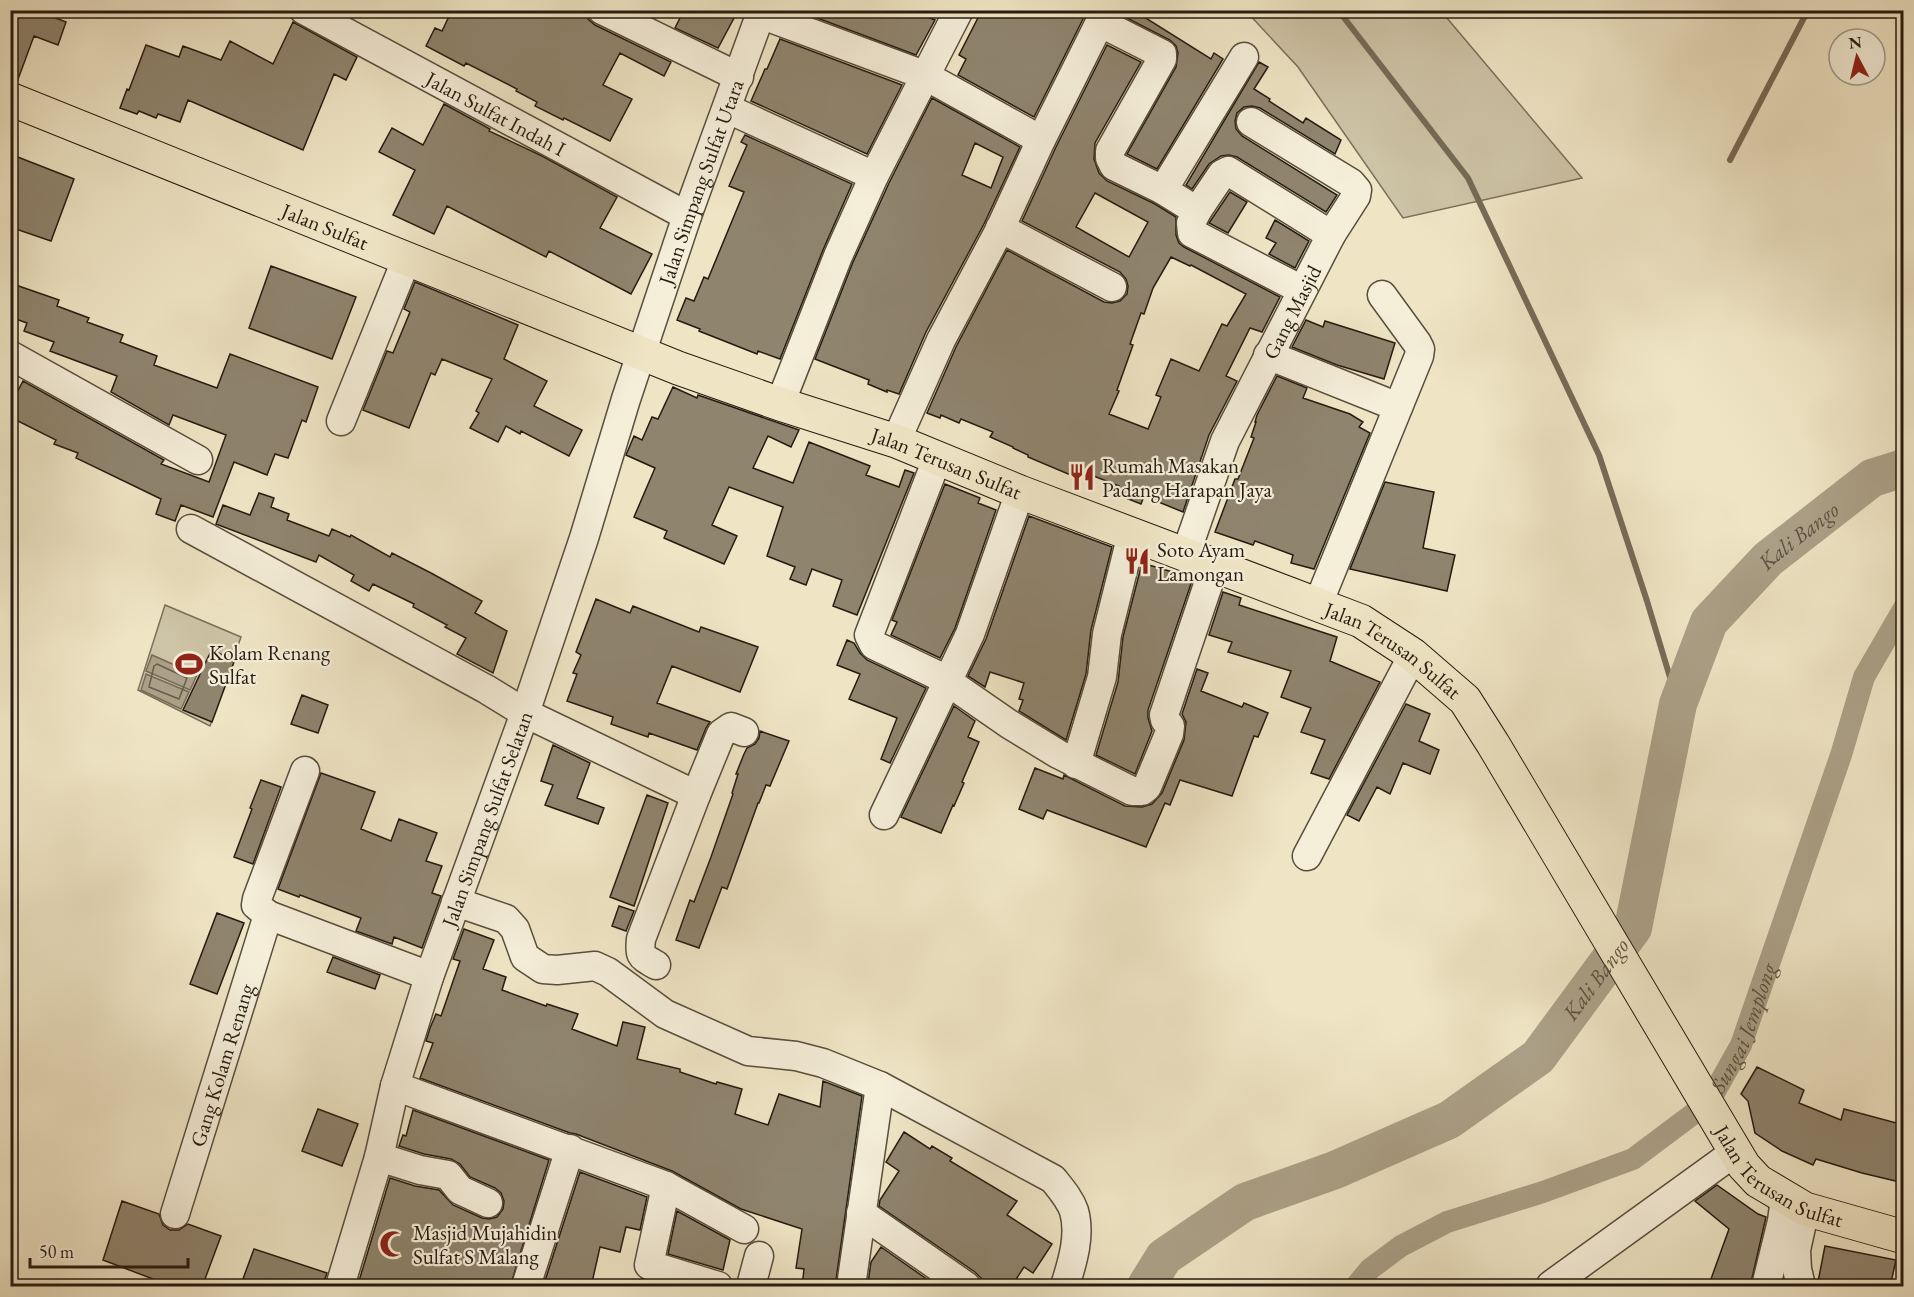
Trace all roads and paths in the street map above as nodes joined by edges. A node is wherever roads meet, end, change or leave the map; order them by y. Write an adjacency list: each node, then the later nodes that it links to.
1 (304, 10): 16 (street, Jalan Sulfat Indah I)
2 (602, 10): 8 (street)
3 (958, 10): 7 (street)
4 (761, 12): 7 (street); 8 (street, Jalan Simpang Sulfat Utara)
5 (1103, 17): 12 (street); 14 (street)
6 (1244, 57): 14 (street)
7 (924, 75): 12 (street); 13 (street)
8 (739, 77): 10 (street, Jalan Simpang Sulfat Utara)
9 (10, 99): 19 (main road, Jalan Sulfat)
10 (728, 109): 13 (street); 16 (street, Jalan Simpang Sulfat Utara)
11 (1251, 122): 18 (street, Gang Masjid)
12 (1041, 140): 17 (street)
13 (874, 176): 26 (street)
14 (1163, 190): 15 (street)
15 (1197, 212): 18 (street); 21 (street)
16 (687, 216): 23 (street, Jalan Simpang Sulfat Utara)
17 (1000, 228): 20 (street); 29 (street)
18 (1331, 235): 21 (street, Gang Masjid)
19 (407, 258): 23 (main road, Jalan Sulfat); 28 (street)
20 (1112, 286)
21 (1302, 290): 25 (street, Gang Masjid)
22 (1382, 295): 27 (street)
23 (642, 352): 26 (main road, Jalan Terusan Sulfat); 39 (street, Jalan Simpang Sulfat Selatan)
24 (10, 355): 31 (street)
25 (1268, 355): 27 (street); 35 (street, Gang Masjid)
26 (780, 404): 29 (main road, Jalan Terusan Sulfat)
27 (1398, 407): 36 (street)
28 (341, 421)
29 (896, 441): 30 (main road, Jalan Terusan Sulfat)
30 (937, 459): 32 (main road, Jalan Terusan Sulfat); 38 (street)
31 (198, 460)
32 (1020, 492): 34 (main road, Jalan Terusan Sulfat); 38 (street)
33 (191, 529): 39 (street)
34 (1132, 534): 35 (main road, Jalan Terusan Sulfat); 41 (street)
35 (1200, 561): 36 (main road, Jalan Terusan Sulfat); 41 (street, Gang Masjid)
36 (1318, 604): 37 (main road, Jalan Terusan Sulfat)
37 (1413, 655): 45 (street); 52 (main road, Jalan Terusan Sulfat)
38 (947, 682): 41 (street); 44 (street)
39 (525, 713): 43 (street); 46 (street, Jalan Simpang Sulfat Selatan)
40 (744, 732): 43 (street)
41 (1076, 764)
42 (305, 771): 47 (street)
43 (696, 795): 48 (street)
44 (884, 814)
45 (1307, 856)
46 (456, 902): 49 (street, Jalan Simpang Sulfat Selatan); 51 (street)
47 (268, 915): 49 (street); 59 (street, Gang Kolam Renang)
48 (656, 965)
49 (429, 977): 50 (street, Jalan Simpang Sulfat Selatan)
50 (395, 1086): 53 (street); 54 (street, Jalan Simpang Sulfat Selatan)
51 (880, 1086): 58 (street); 70 (street)
52 (1728, 1140): 57 (main road, Jalan Terusan Sulfat); 63 (street)
53 (570, 1149): 55 (street); 65 (street)
54 (379, 1157): 56 (street); 64 (street, Jalan Simpang Sulfat Selatan)
55 (666, 1186): 60 (street); 66 (street)
56 (488, 1203)
57 (1795, 1203): 61 (main road, Jalan Terusan Sulfat); 71 (street); 72 (street)
58 (861, 1212): 68 (street); 69 (street)
59 (175, 1214)
60 (744, 1229)
61 (1904, 1237)
62 (759, 1256): 67 (street)
63 (1551, 1285)
64 (341, 1286)
65 (526, 1287)
66 (718, 1287)
67 (751, 1287)
68 (851, 1287)
69 (966, 1287)
70 (1065, 1287)
71 (1766, 1287)
72 (1801, 1287)

